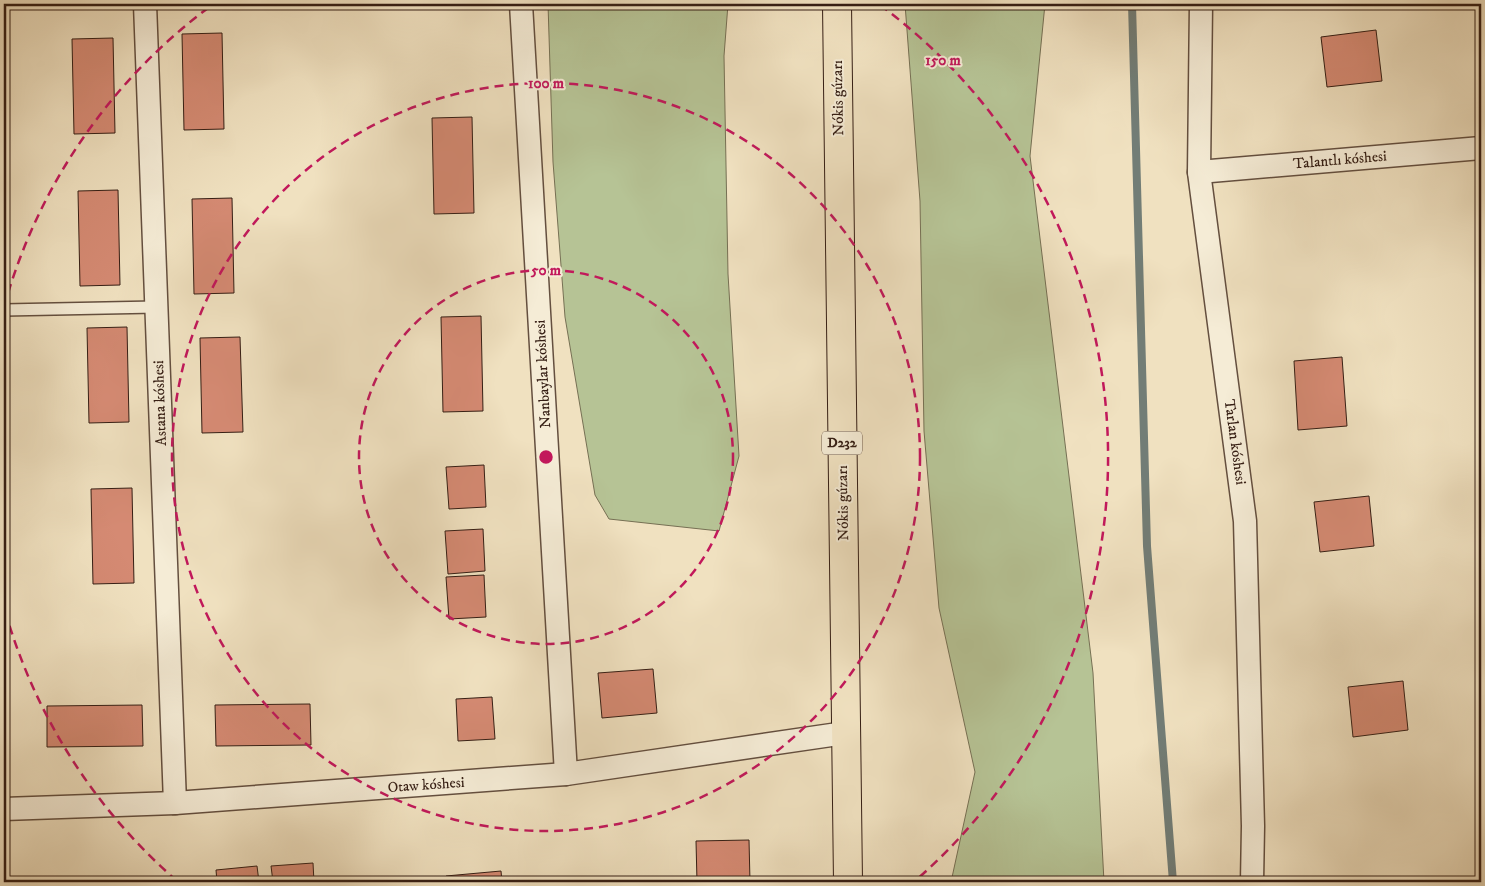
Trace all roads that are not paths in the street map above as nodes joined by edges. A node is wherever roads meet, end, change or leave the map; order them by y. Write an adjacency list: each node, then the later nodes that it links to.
1 (145, 4): 7 (street, Astana kóshesi)
2 (521, 4): 10 (street, Nanbaylar kóshesi)
3 (837, 4): 9 (main road, Nókis gúzarı / D232)
4 (1201, 4): 6 (street, Tarlan kóshesi)
5 (1481, 148): 6 (street, Talantlı kóshesi)
6 (1199, 172): 14 (street, Tarlan kóshesi)
7 (156, 307): 8 (lane); 11 (street, Astana kóshesi)
8 (4, 310)
9 (845, 733): 10 (street, Otaw kóshesi); 13 (main road, Nókis gúzarı / D232)
10 (566, 774): 11 (street, Otaw kóshesi)
11 (175, 803): 12 (street, Otaw kóshesi)
12 (4, 809)
13 (848, 882)
14 (1252, 882)

